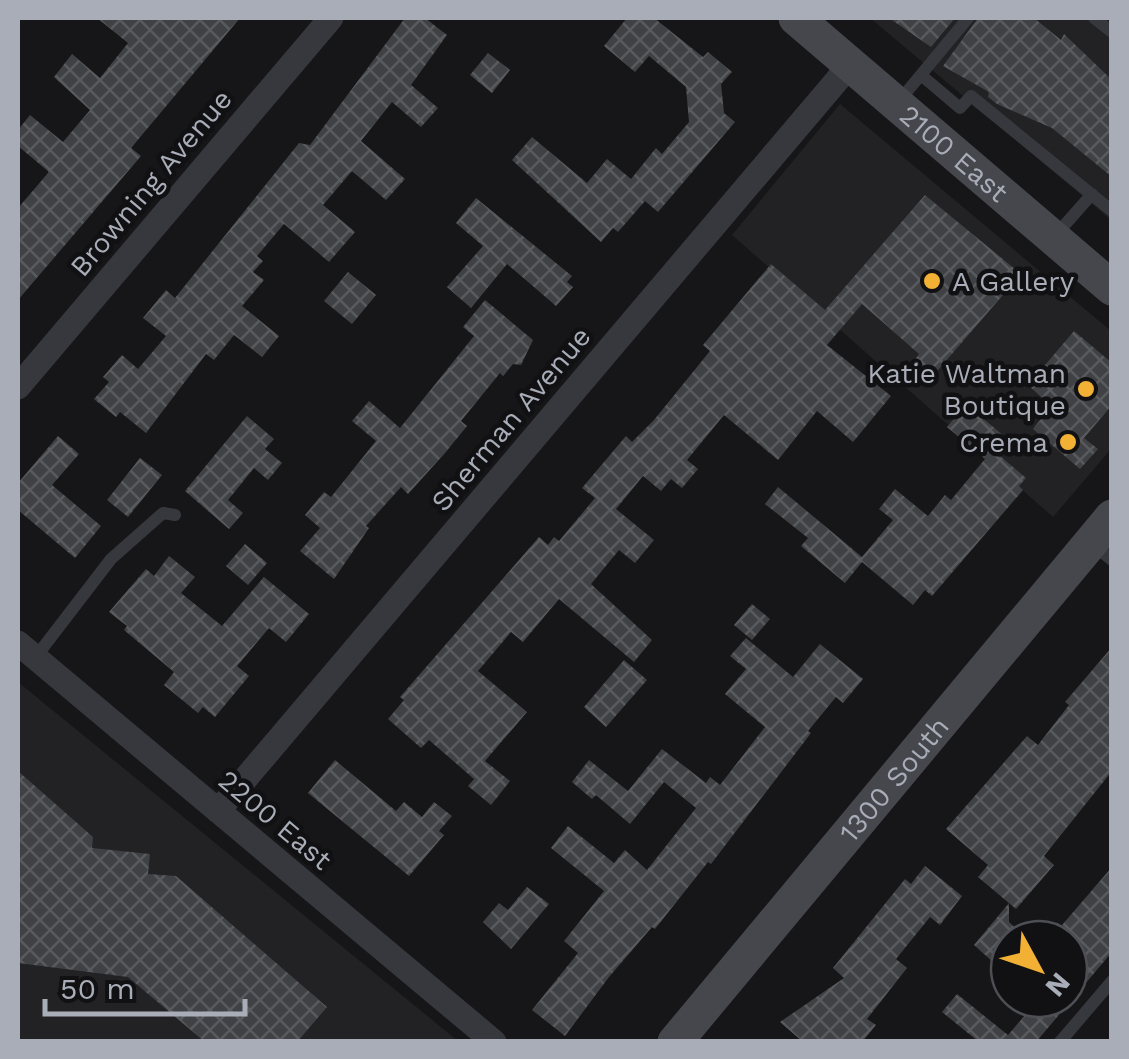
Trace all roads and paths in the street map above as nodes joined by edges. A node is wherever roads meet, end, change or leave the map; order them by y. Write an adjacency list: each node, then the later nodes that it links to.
1 (331, 18): 13 (street, Browning Avenue)
2 (796, 18): 6 (street, 2100 East)
3 (968, 18): 7 (lane)
4 (1094, 18): 5 (lane)
5 (1112, 32)
6 (850, 65): 8 (street, 2100 East); 17 (street, Sherman Avenue)
7 (921, 75): 8 (lane); 9 (lane)
8 (896, 104): 11 (street, 2100 East)
9 (1092, 194): 10 (lane); 11 (lane)
10 (1112, 211)
11 (1053, 238): 12 (street, 2100 East)
12 (1107, 276)
13 (18, 387)
14 (175, 515): 16 (lane)
15 (1104, 540): 20 (street, 1300 South)
16 (26, 651): 17 (street, 2200 East)
17 (218, 811): 19 (street, 2200 East)
18 (1112, 981): 21 (lane)
19 (494, 1042)
20 (675, 1042)
21 (1060, 1042)

